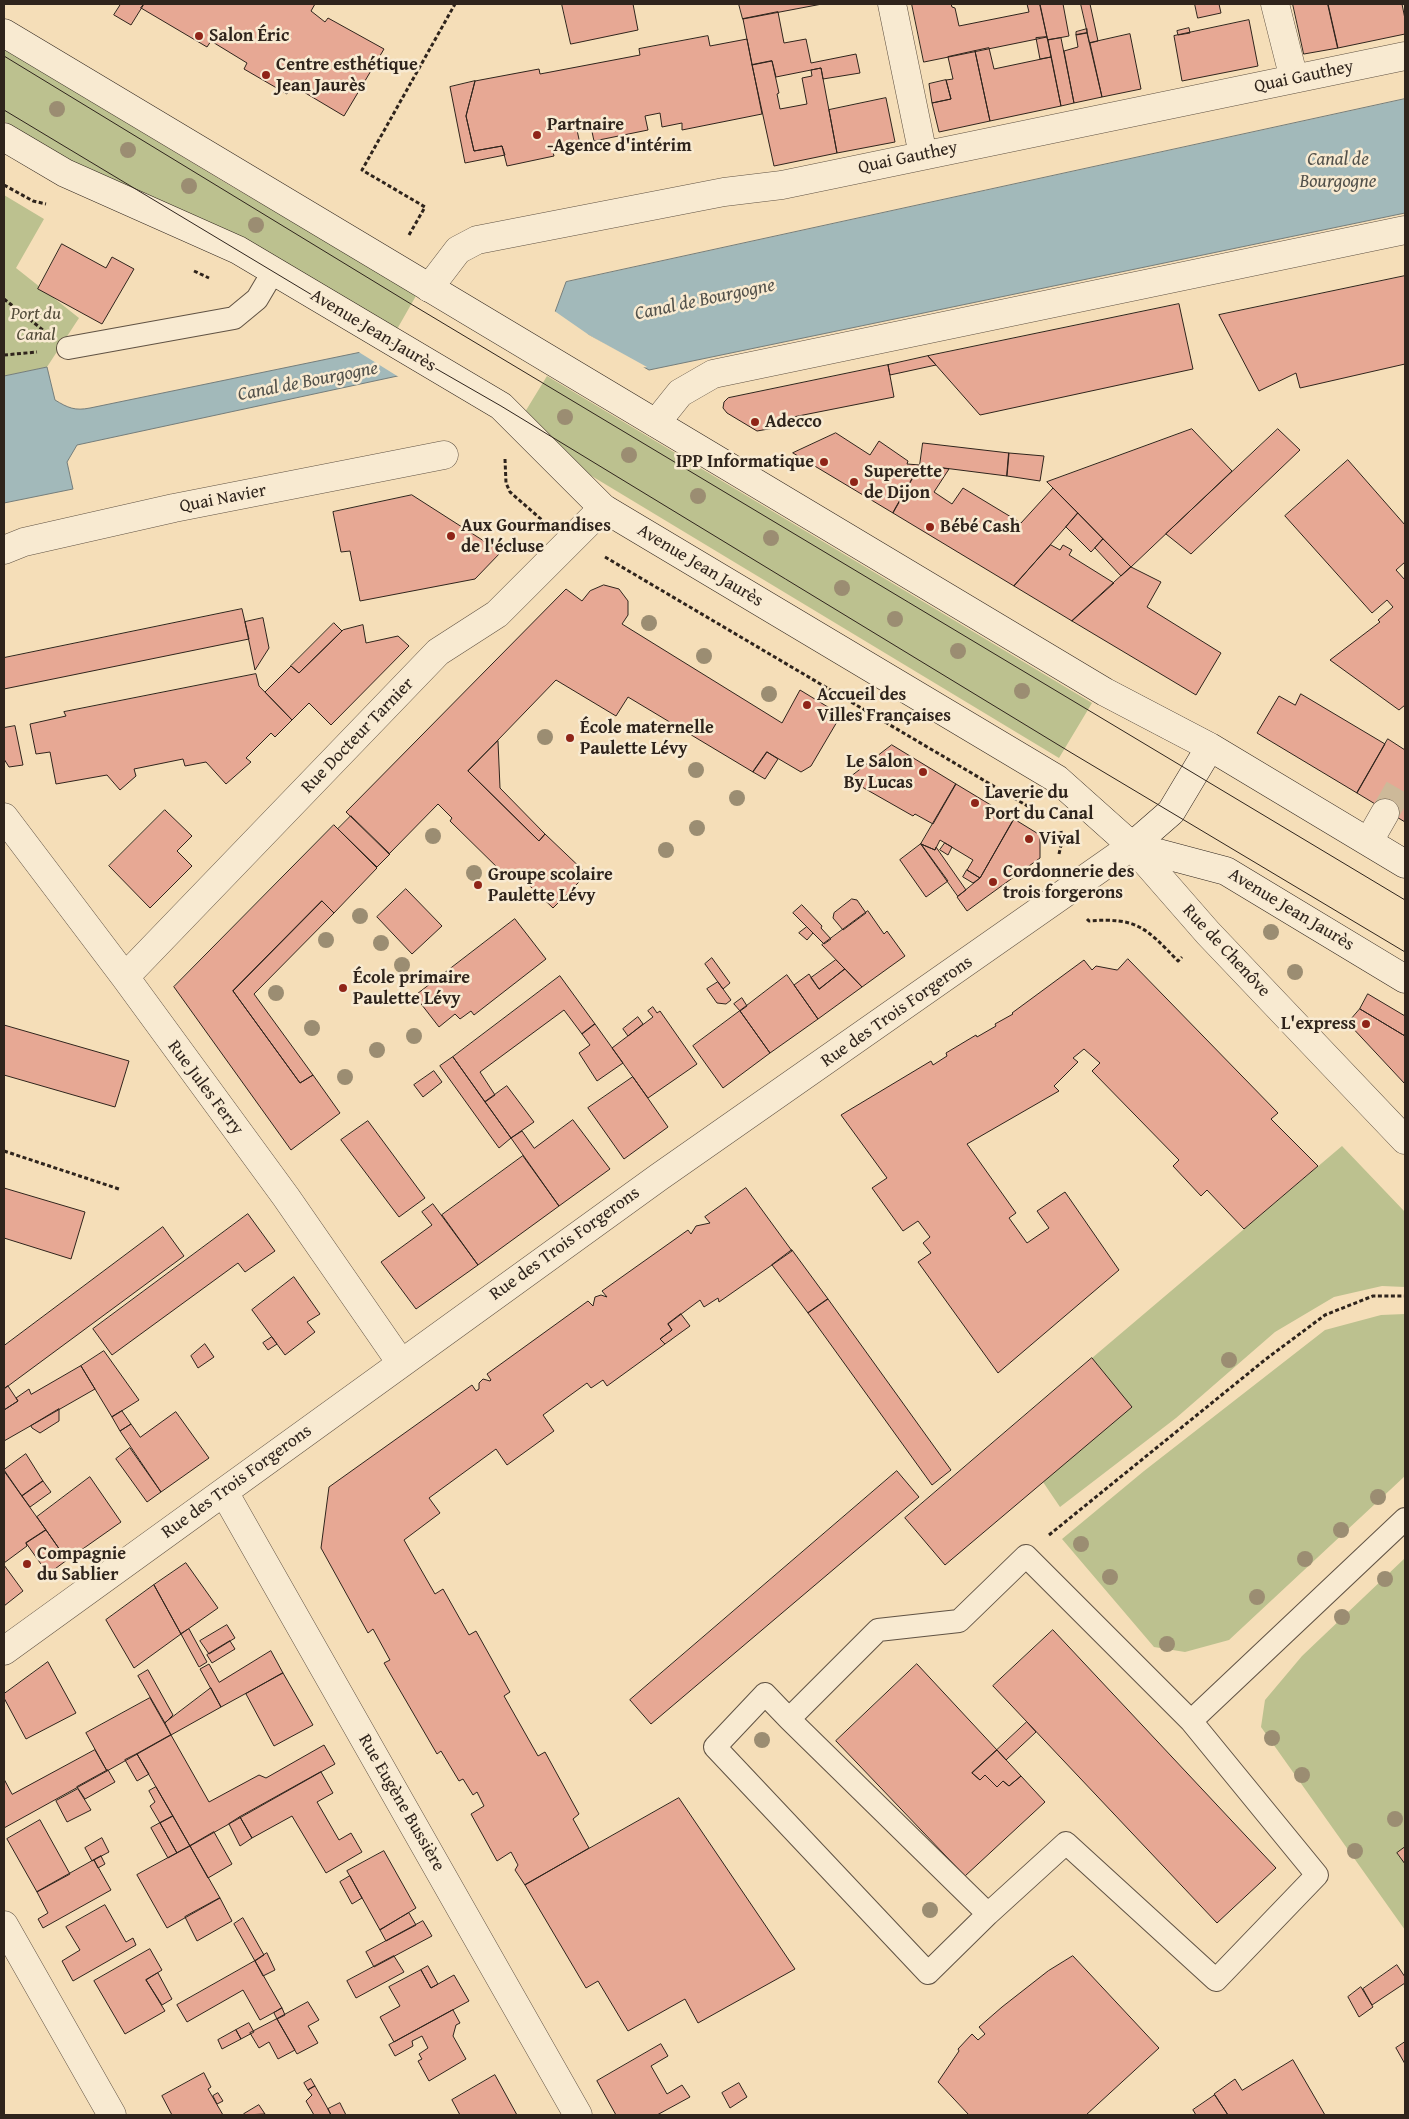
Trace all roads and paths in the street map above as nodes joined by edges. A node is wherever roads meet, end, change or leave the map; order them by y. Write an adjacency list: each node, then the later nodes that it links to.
1 (455, 4): 10 (path)
2 (892, 4): 8 (street)
3 (1275, 4): 6 (street)
4 (4, 33): 10 (street)
5 (1405, 56): 6 (street, Quai Gauthey)
6 (1294, 79): 8 (street, Quai Gauthey)
7 (4, 137): 11 (street, Avenue Jean Jaurès)
8 (923, 155): 12 (street, Quai Gauthey)
9 (1405, 230): 16 (street)
10 (390, 265): 12 (street)
11 (273, 272): 14 (lane); 15 (street, Avenue Jean Jaurès)
12 (429, 288): 16 (street)
13 (4, 299): 14 (path)
14 (68, 348)
15 (501, 406): 18 (street, Avenue Jean Jaurès); 19 (path)
16 (656, 423): 21 (street)
17 (444, 455): 20 (street, Quai Navier)
18 (603, 508): 19 (street, Rue Docteur Tarnier); 27 (street, Avenue Jean Jaurès)
19 (569, 542): 23 (path); 31 (street, Rue Docteur Tarnier)
20 (4, 550)
21 (1210, 746): 26 (street); 27 (street, Rue des Trois Forgerons)
22 (1385, 813): 26 (street)
23 (1044, 816)
24 (4, 817): 31 (street, Rue Jules Ferry)
25 (1056, 825): 29 (path)
26 (1370, 841): 28 (street)
27 (1132, 846): 29 (street, Rue des Trois Forgerons); 30 (street, Rue de Chenôve); 32 (street, Avenue Jean Jaurès)
28 (1405, 864)
29 (1067, 892): 30 (path); 37 (street, Rue des Trois Forgerons)
30 (1208, 933): 33 (street, Rue de Chenôve)
31 (125, 978): 37 (street, Rue Jules Ferry)
32 (1405, 978)
33 (1405, 1140)
34 (4, 1151): 35 (path)
35 (119, 1189)
36 (1405, 1296): 40 (path)
37 (401, 1363): 38 (street, Rue des Trois Forgerons)
38 (224, 1492): 41 (street, Rue des Trois Forgerons); 47 (street, Rue Eugène Bussière)
39 (1405, 1519): 43 (lane)
40 (1026, 1556): 42 (lane); 43 (lane)
41 (4, 1650)
42 (789, 1719): 44 (lane); 44 (lane)
43 (1191, 1721): 44 (lane)
44 (988, 1914)
45 (4, 1925): 46 (street)
46 (112, 2115)
47 (578, 2115)

